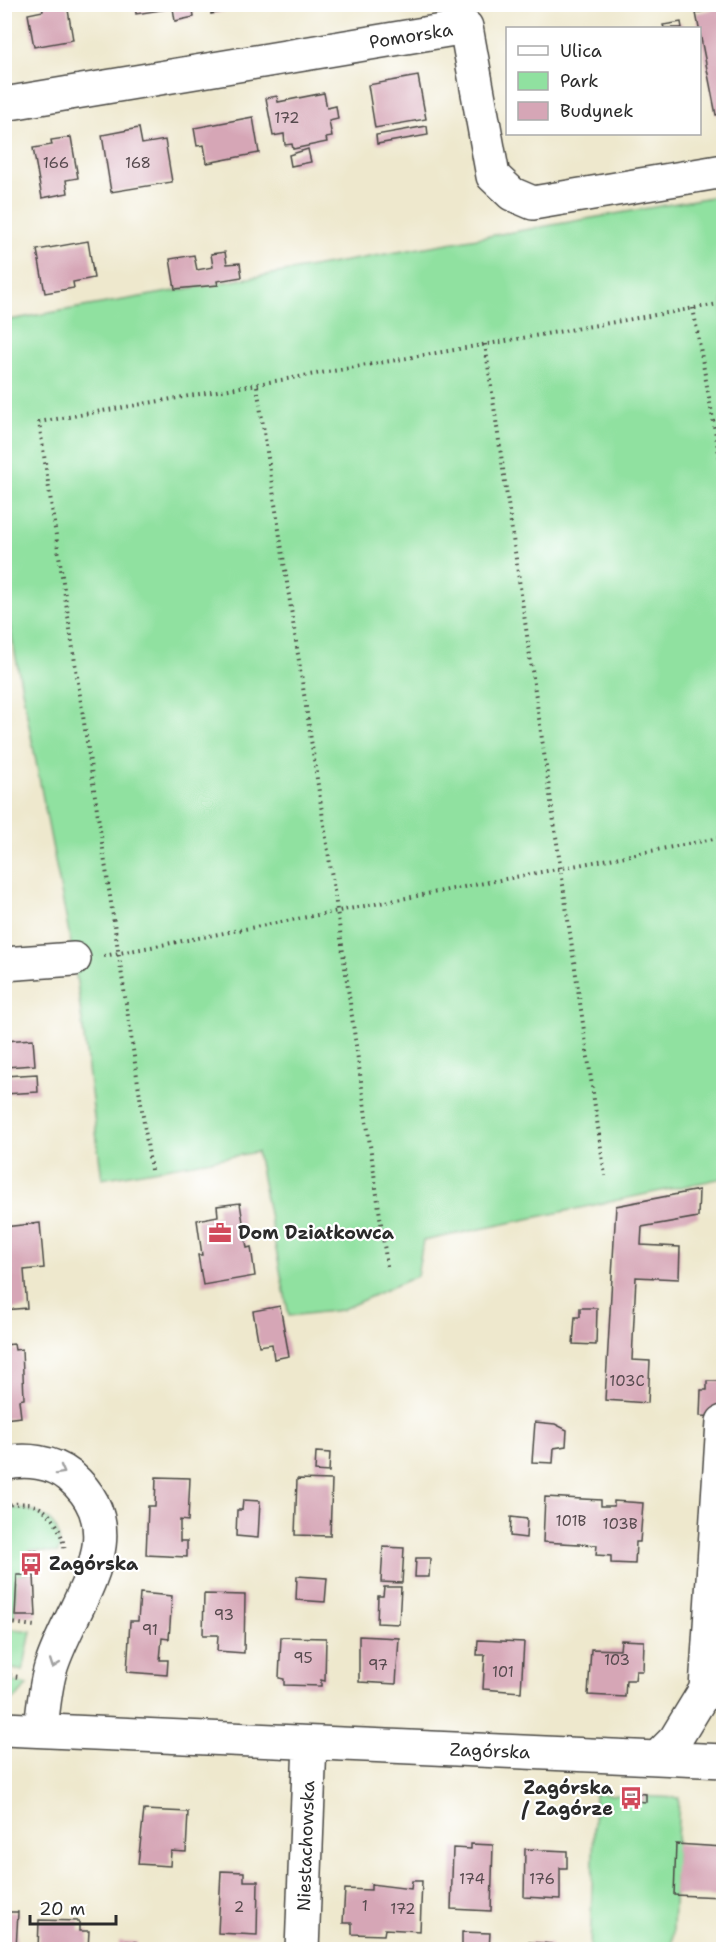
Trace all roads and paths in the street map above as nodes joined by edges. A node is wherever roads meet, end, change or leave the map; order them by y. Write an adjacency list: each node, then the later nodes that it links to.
1 (4, 104): 2 (street, Pomorska)
2 (723, 171)
3 (723, 303): 4 (path)
4 (693, 308): 5 (path); 7 (path)
5 (485, 344): 6 (path); 9 (path)
6 (256, 386): 10 (path); 11 (path)
7 (723, 481)
8 (723, 837): 9 (path)
9 (561, 869): 10 (path); 15 (path)
10 (337, 910): 11 (path); 16 (path)
11 (118, 954): 12 (path); 14 (path)
12 (74, 959): 13 (street)
13 (4, 963)
14 (151, 1170)
15 (605, 1176)
16 (387, 1266)
17 (723, 1422): 26 (street)
18 (4, 1464): 24 (street, one-way to 24)
19 (4, 1506): 20 (path)
20 (66, 1553)
21 (4, 1628): 22 (path)
22 (36, 1636)
23 (4, 1729): 24 (street, Zagórska)
24 (41, 1730): 25 (street, Zagórska)
25 (310, 1743): 26 (street, Zagórska); 28 (street, Niestachowska)
26 (657, 1758): 27 (street, Zagórska)
27 (723, 1761)
28 (302, 1950)

